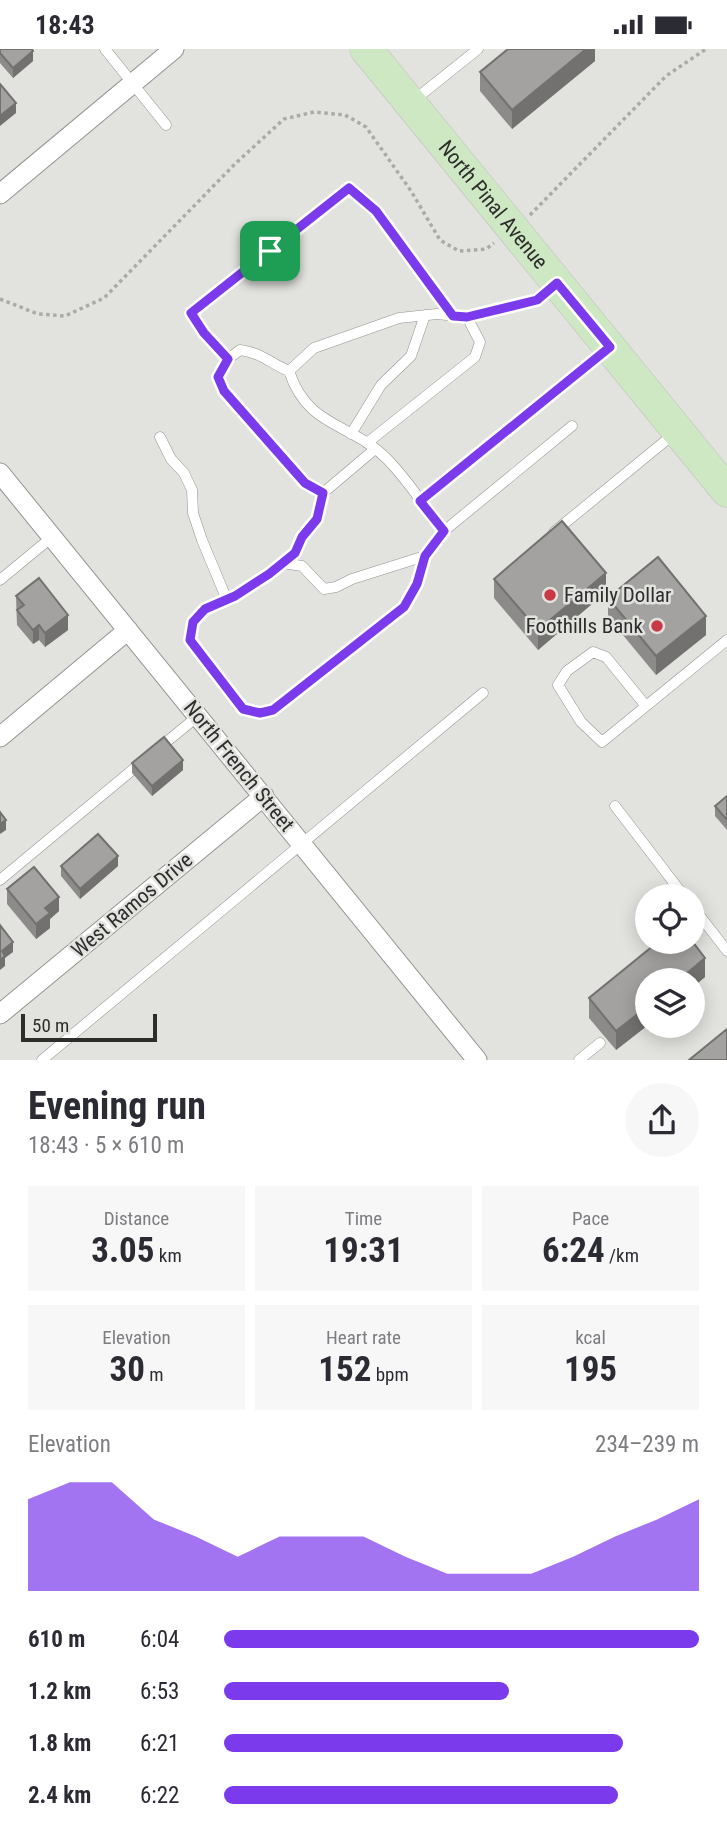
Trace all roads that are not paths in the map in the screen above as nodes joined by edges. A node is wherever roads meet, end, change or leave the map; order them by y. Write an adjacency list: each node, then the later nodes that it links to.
1 (105, 49): 5 (lane)
2 (174, 49): 5 (street)
3 (366, 49): 6 (main road, North Pinal Avenue)
4 (478, 49): 6 (lane)
5 (132, 83): 7 (lane); 8 (street)
6 (410, 103): 9 (main road, North Pinal Avenue)
7 (166, 125)
8 (0, 194)
9 (557, 283): 12 (lane); 13 (main road, North Pinal Avenue)
10 (425, 315): 11 (lane); 15 (lane); 18 (lane)
11 (453, 316): 12 (lane); 14 (lane)
12 (467, 317): 20 (lane)
13 (610, 347): 17 (main road, North Pinal Avenue); 24 (lane)
14 (228, 359): 15 (lane); 23 (lane)
15 (289, 371): 18 (lane)
16 (572, 426): 25 (lane)
17 (678, 431): 22 (main road, North Pinal Avenue); 27 (lane)
18 (351, 434): 20 (lane)
19 (160, 437): 31 (lane)
20 (371, 447): 23 (lane); 24 (lane)
21 (0, 473): 26 (street, North French Street)
22 (727, 491)
23 (323, 493): 29 (lane)
24 (420, 501): 25 (lane)
25 (444, 531): 28 (lane)
26 (52, 537): 30 (lane); 32 (street, North French Street)
27 (544, 540)
28 (425, 556): 29 (lane); 31 (lane)
29 (282, 563): 31 (lane)
30 (0, 580)
31 (227, 600)
32 (128, 630): 36 (street, North French Street); 37 (street)
33 (727, 640): 35 (lane)
34 (483, 693): 40 (lane)
35 (646, 706): 35 (lane)
36 (198, 716): 38 (street, North French Street); 41 (lane)
37 (0, 737)
38 (264, 796): 40 (street, North French Street); 45 (street, West Ramos Drive)
39 (615, 806): 42 (lane)
40 (302, 843): 47 (street, North French Street); 48 (lane)
41 (0, 880)
42 (675, 884)
43 (705, 923): 44 (lane)
44 (727, 951)
45 (0, 1014)
46 (600, 1043): 49 (lane)
47 (469, 1057)
48 (42, 1060)
49 (579, 1060)

